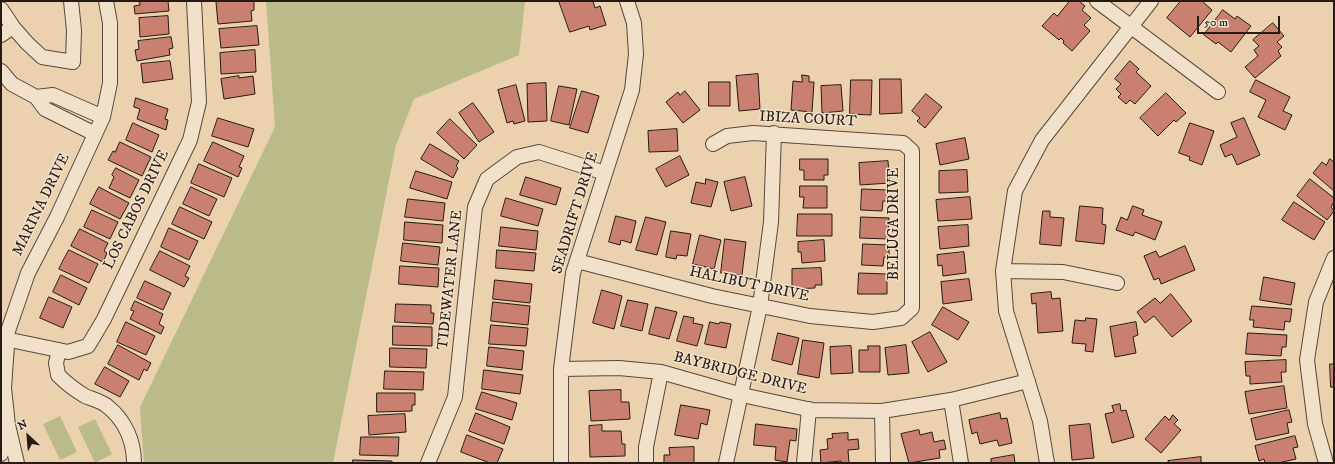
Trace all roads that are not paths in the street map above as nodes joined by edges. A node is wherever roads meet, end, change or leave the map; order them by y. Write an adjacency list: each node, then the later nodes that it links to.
1 (71, 1): 9 (street)
2 (106, 1): 14 (street, MARINA DRIVE)
3 (194, 1): 27 (street, LOS CABOS DRIVE)
4 (628, 1): 19 (street, SEADRIFT DRIVE)
5 (1097, 1): 8 (street)
6 (1151, 1): 8 (street)
7 (1, 9): 9 (street)
8 (1132, 26): 12 (street); 22 (street)
9 (13, 27): 10 (street)
10 (1, 35)
11 (3, 78): 13 (street)
12 (1218, 92)
13 (36, 97): 14 (street); 15 (street)
14 (103, 117): 15 (street, MARINA DRIVE)
15 (95, 134): 26 (street, MARINA DRIVE)
16 (774, 134): 17 (street, IBIZA COURT); 18 (street, IBIZA COURT); 24 (street)
17 (903, 143): 25 (street, BELUGA DRIVE)
18 (713, 144)
19 (605, 173): 21 (street, SEADRIFT DRIVE); 39 (street, TIDEWATER LANE)
20 (1334, 258): 47 (street)
21 (577, 261): 24 (street, HALIBUT DRIVE); 28 (street, SEADRIFT DRIVE)
22 (1003, 271): 23 (street); 30 (street)
23 (1117, 283)
24 (760, 306): 25 (street, HALIBUT DRIVE); 31 (street)
25 (912, 308)
26 (4, 339): 27 (street, LOS CABOS DRIVE); 35 (street, MARINA DRIVE)
27 (59, 350): 38 (street)
28 (561, 369): 29 (street, BAYBRIDGE DRIVE); 40 (street, SEADRIFT DRIVE)
29 (661, 372): 31 (street, BAYBRIDGE DRIVE); 41 (street)
30 (1028, 381): 32 (street, BAYBRIDGE DRIVE); 46 (street)
31 (742, 395): 33 (street, BAYBRIDGE DRIVE); 42 (street)
32 (951, 400): 34 (street, BAYBRIDGE DRIVE); 45 (street)
33 (809, 409): 34 (street, BAYBRIDGE DRIVE); 43 (street)
34 (882, 411): 44 (street)
35 (8, 424): 36 (street, MARINA DRIVE); 37 (street, MARINA DRIVE)
36 (1, 454)
37 (17, 463)
38 (134, 463)
39 (428, 463)
40 (561, 463)
41 (646, 463)
42 (726, 463)
43 (804, 463)
44 (883, 463)
45 (961, 463)
46 (1047, 463)
47 (1326, 463)

